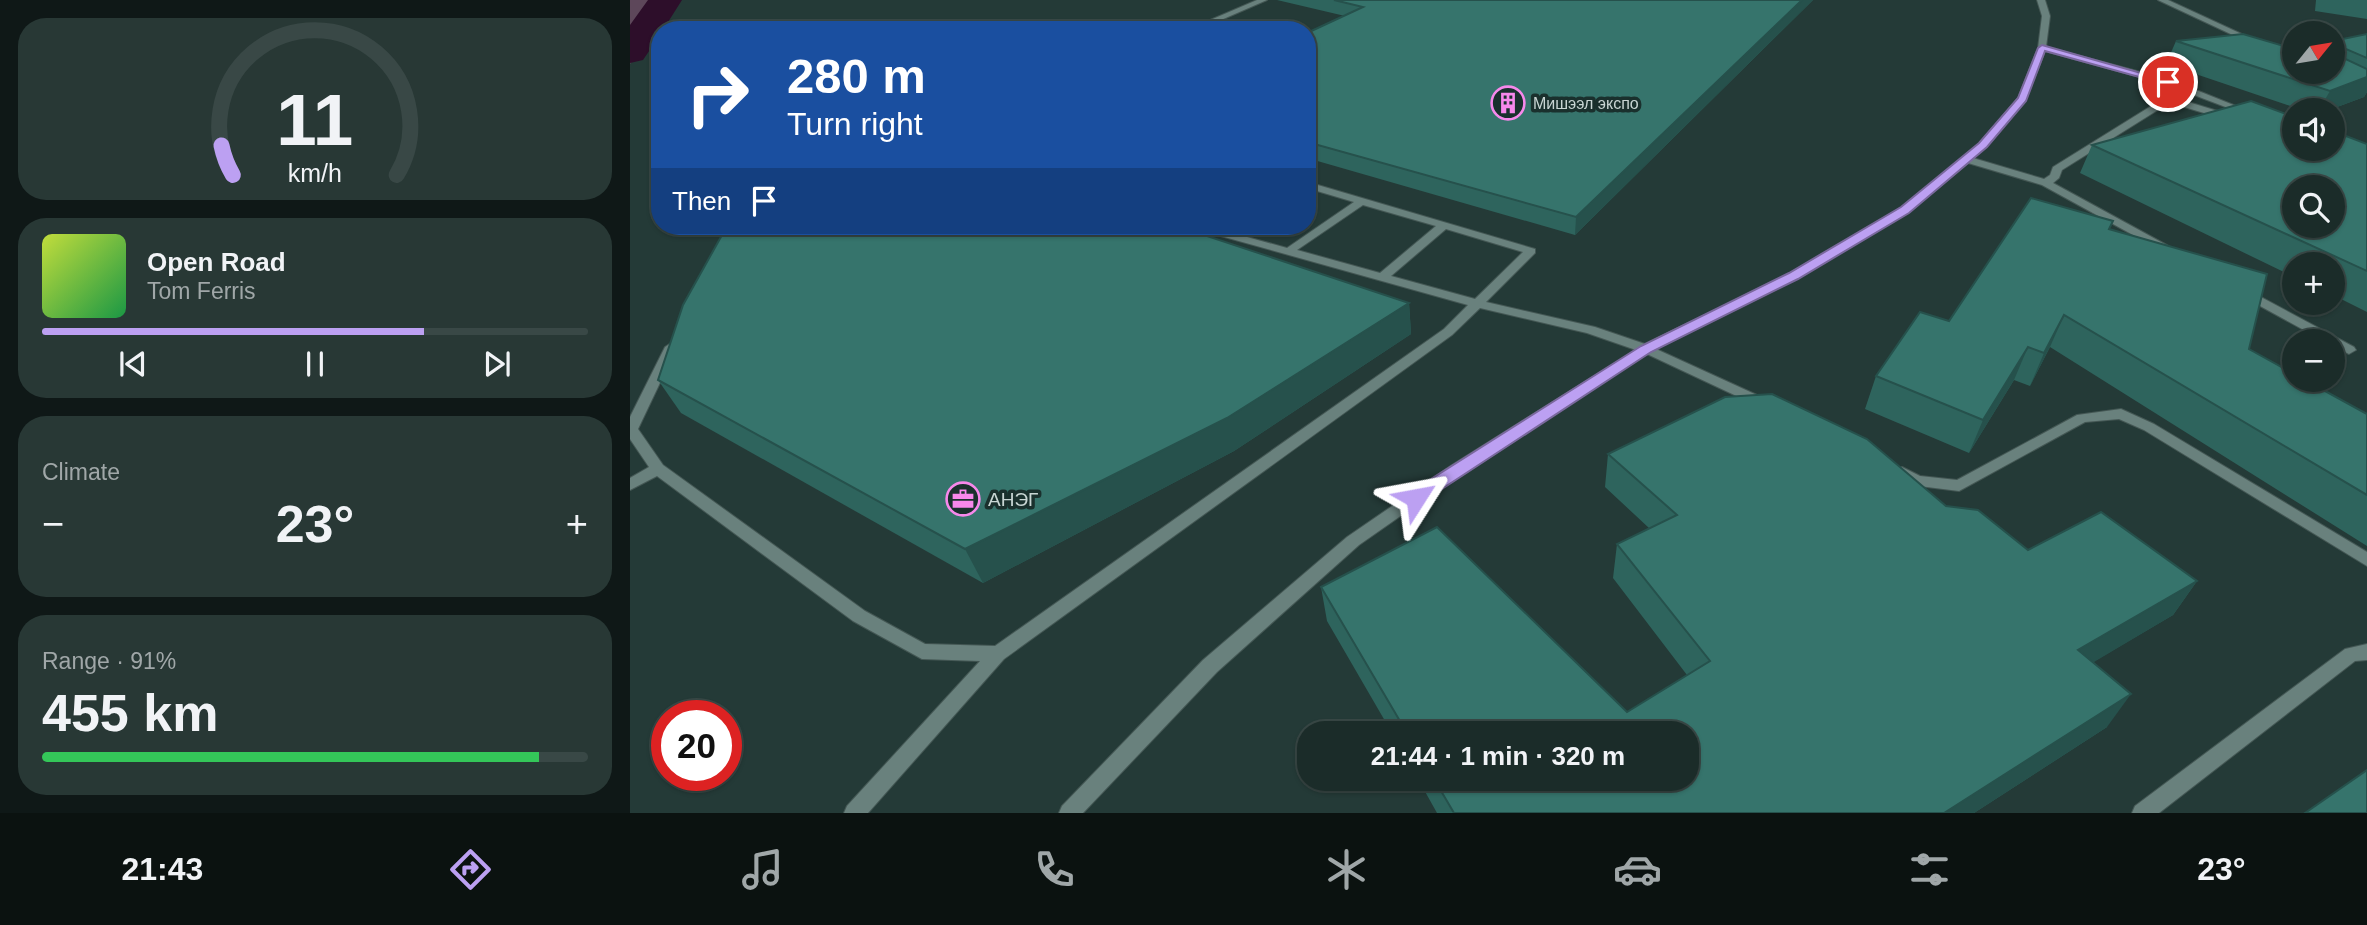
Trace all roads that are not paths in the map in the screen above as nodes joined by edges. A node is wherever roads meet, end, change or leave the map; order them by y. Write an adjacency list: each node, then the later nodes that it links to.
1 (1264, 0): 4 (street)
2 (2042, 0): 6 (street)
3 (2162, 0): 5 (street)
4 (1213, 21)
5 (2258, 44)
6 (2042, 48): 7 (street); 9 (street)
7 (2255, 115)
8 (2248, 125): 10 (street)
9 (1966, 159): 10 (street); 25 (street)
10 (2046, 183): 20 (street)
11 (1316, 187): 12 (street)
12 (1362, 201): 13 (street); 14 (street)
13 (1444, 225): 21 (street); 23 (street)
14 (1316, 233)
15 (1224, 235): 18 (street)
16 (1243, 235): 18 (street)
17 (1312, 235): 19 (street)
18 (1237, 239): 19 (street)
19 (1289, 251): 21 (street)
20 (2180, 256)
21 (1382, 278): 23 (street)
22 (2228, 283): 26 (street)
23 (1478, 304): 25 (street); 33 (street)
24 (677, 336): 29 (street)
25 (1646, 349): 27 (street); 35 (street)
26 (2349, 350)
27 (1779, 410)
28 (1885, 461): 31 (street)
29 (658, 469): 30 (street); 33 (street)
30 (630, 485)
31 (2367, 560)
32 (2367, 652): 36 (street)
33 (998, 654): 34 (street)
34 (854, 813)
35 (1069, 813)
36 (2142, 813)

